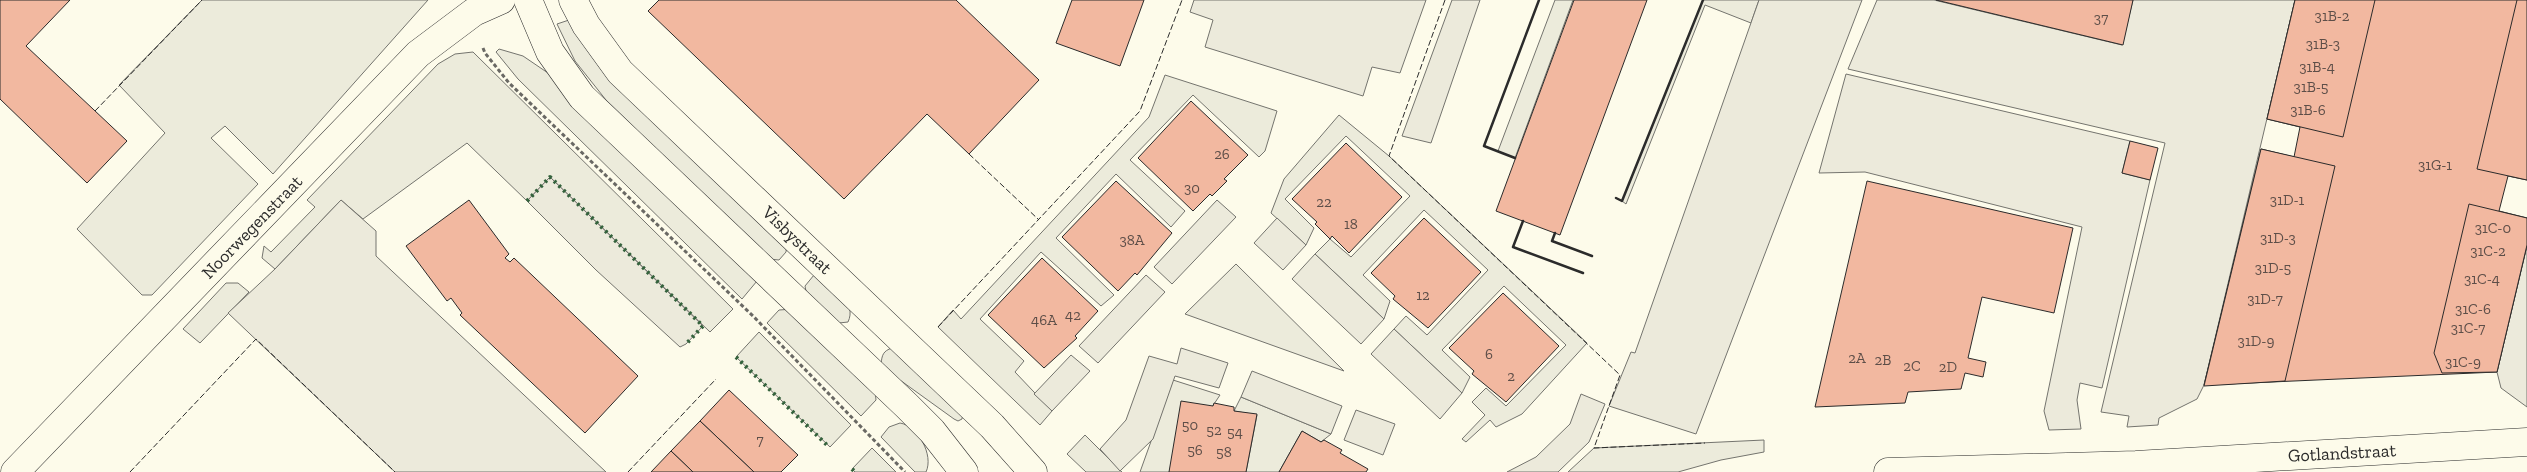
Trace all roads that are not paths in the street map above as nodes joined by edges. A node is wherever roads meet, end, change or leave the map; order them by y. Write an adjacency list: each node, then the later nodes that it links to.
1 (501, 0): 5 (street, Noorwegenstraat)
2 (528, 0): 6 (street)
3 (573, 0): 7 (street, Visbystraat)
4 (2527, 442): 8 (street, Gotlandstraat)
5 (16, 472)
6 (964, 472)
7 (1033, 472)
8 (1888, 472)

